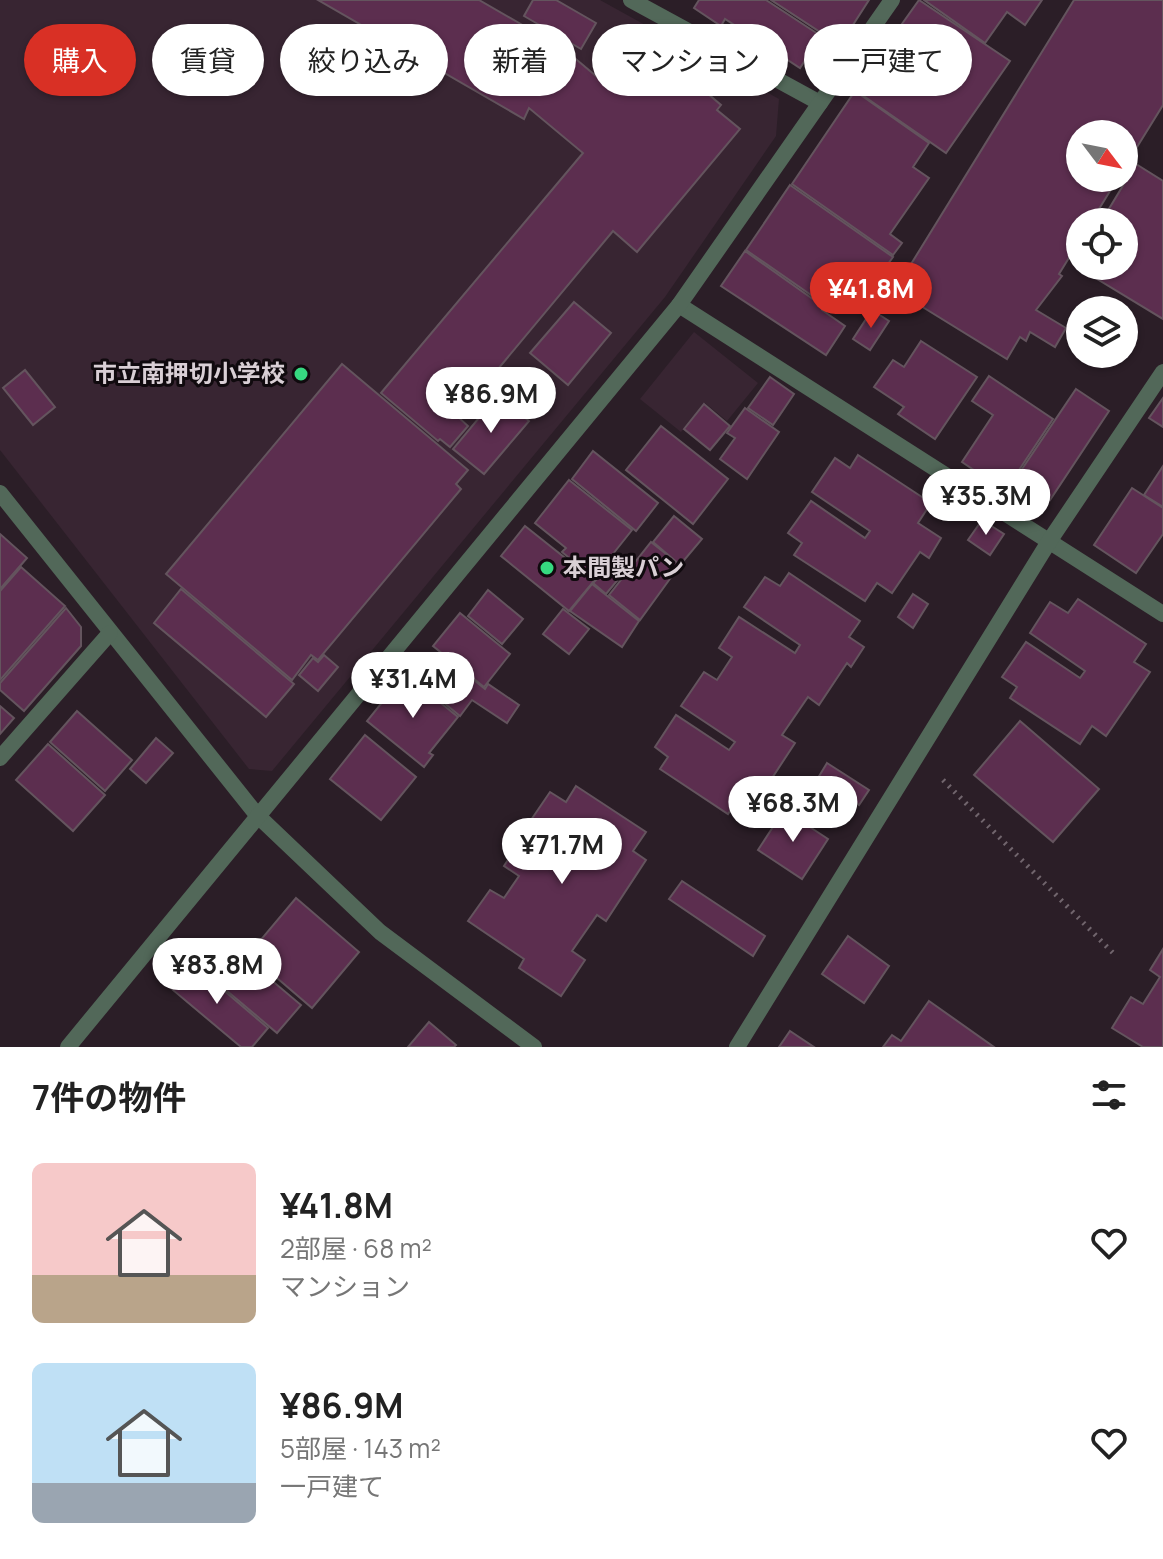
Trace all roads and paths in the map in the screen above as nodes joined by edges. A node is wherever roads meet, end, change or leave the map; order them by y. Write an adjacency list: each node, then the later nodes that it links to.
1 (631, 0): 3 (street)
2 (892, 0): 3 (street)
3 (820, 103): 4 (street)
4 (679, 305): 7 (street); 12 (street)
5 (1163, 372): 7 (street)
6 (0, 493): 9 (street)
7 (1050, 540): 8 (street); 10 (street)
8 (1163, 614)
9 (110, 633): 11 (street); 12 (street)
10 (918, 754): 13 (path); 16 (street)
11 (0, 758)
12 (257, 815): 14 (street); 15 (street)
13 (1116, 956)
14 (68, 1047)
15 (534, 1047)
16 (737, 1047)

